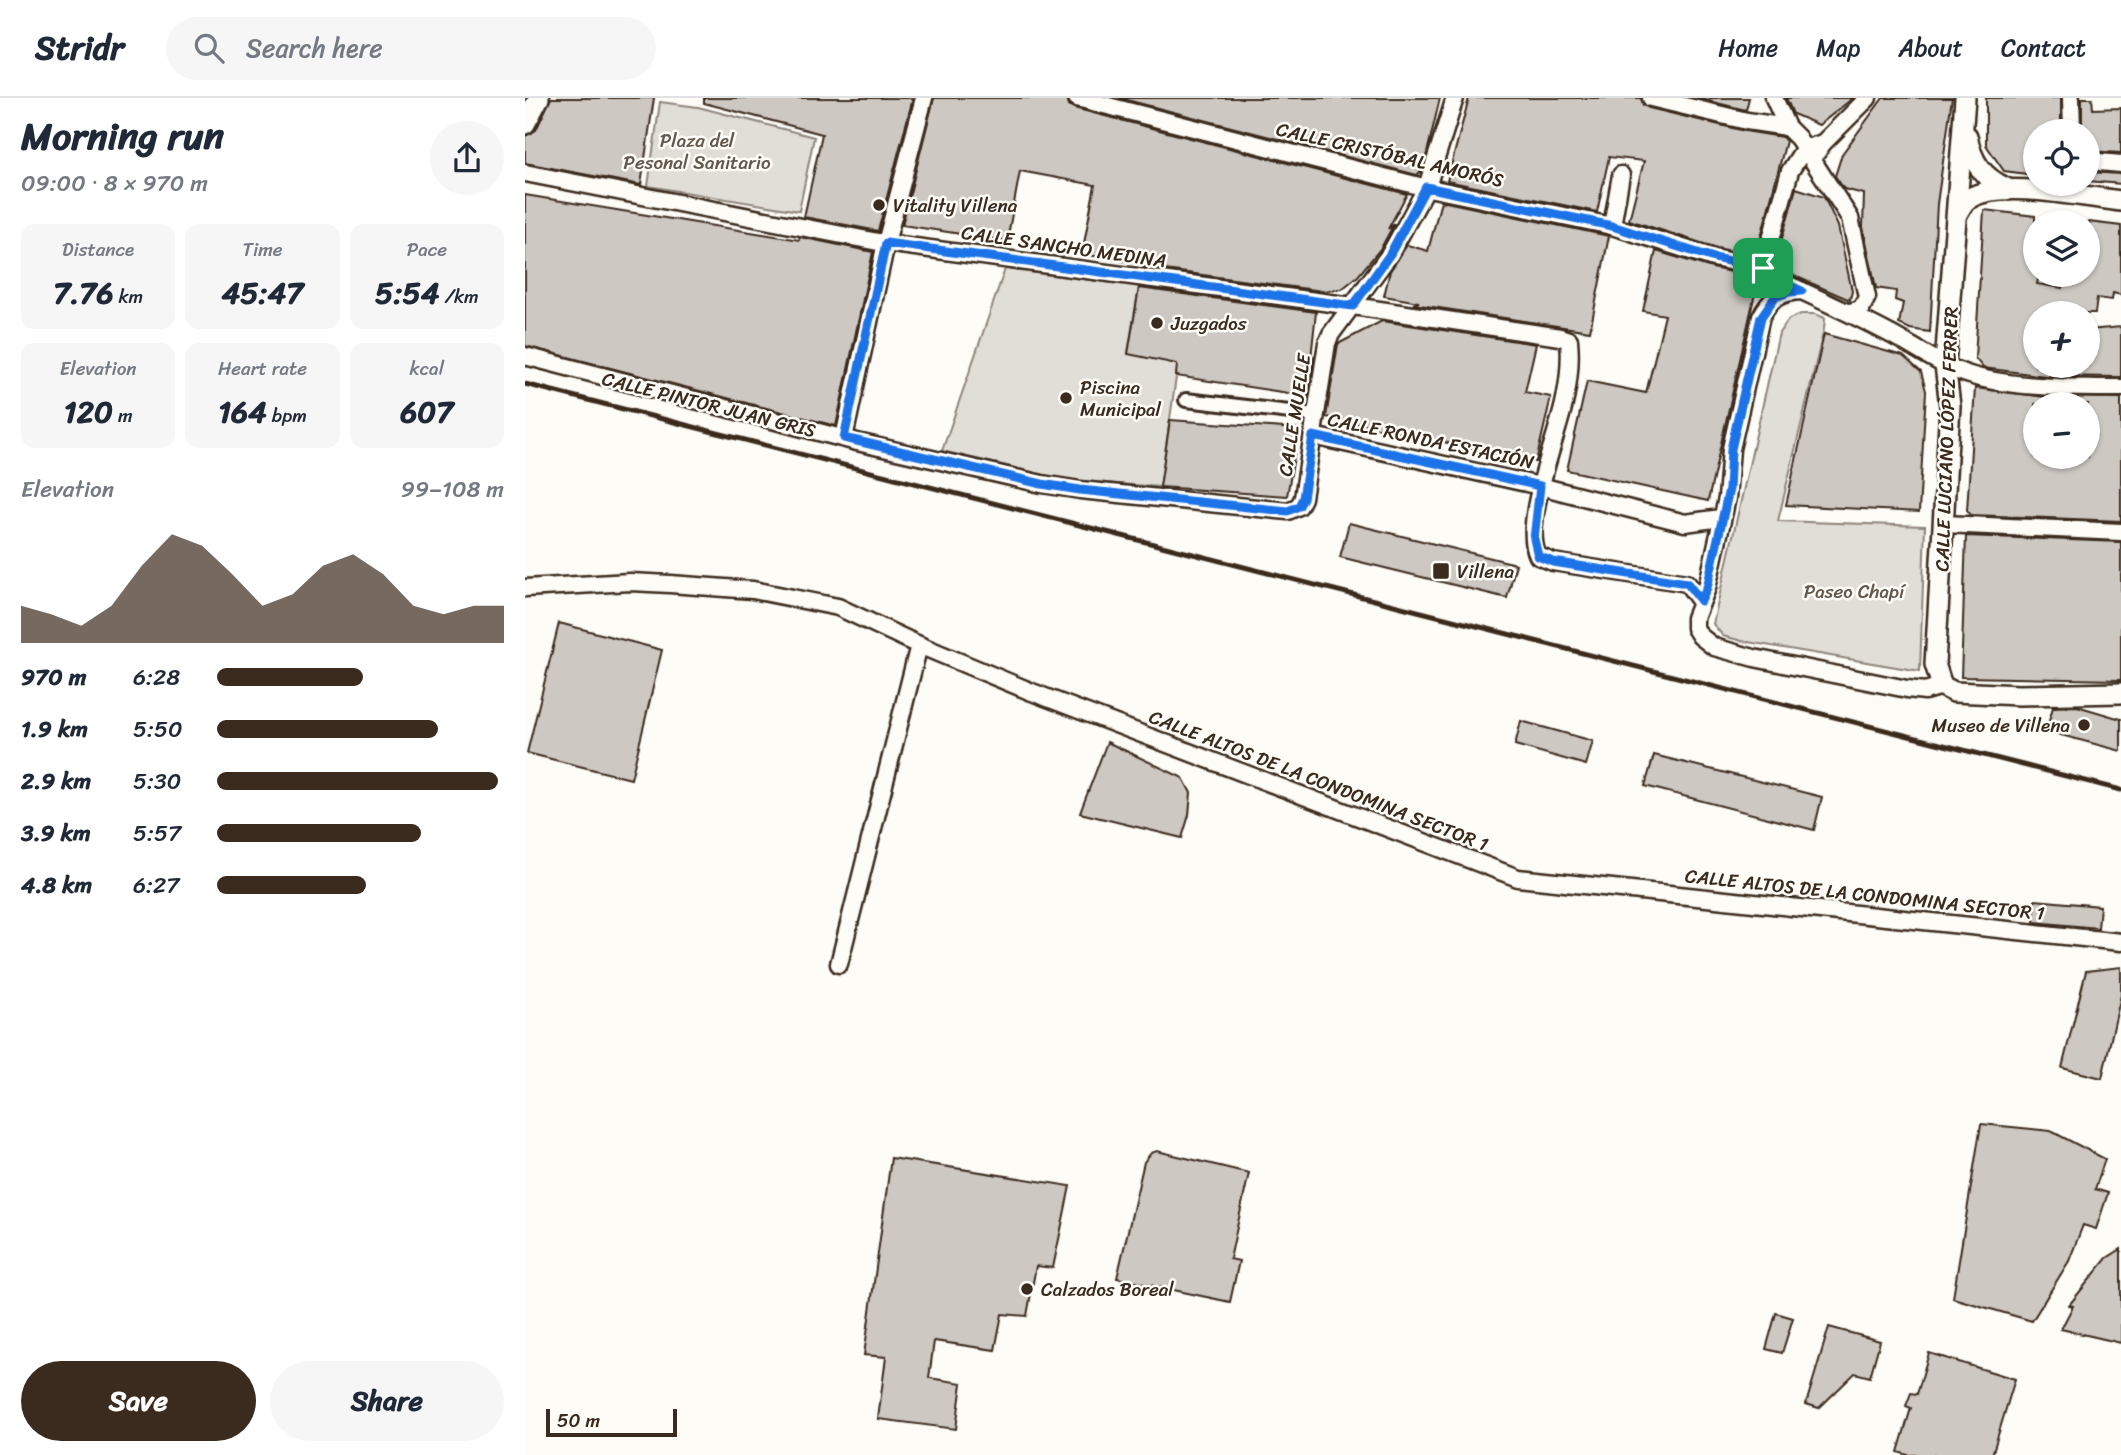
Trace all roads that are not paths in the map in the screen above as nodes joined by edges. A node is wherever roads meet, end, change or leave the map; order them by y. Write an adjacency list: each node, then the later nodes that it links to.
1 (540, 98): 12 (street)
2 (924, 98): 24 (street)
3 (1077, 98): 19 (street, CALLE CRISTÓBAL AMORÓS)
4 (1455, 98): 19 (street, CALLE MUELLE)
5 (1651, 98): 13 (street)
6 (1774, 98): 13 (street)
7 (1868, 98): 14 (street)
8 (1965, 98): 11 (street)
9 (2071, 98): 10 (street)
10 (2072, 119)
11 (1965, 120): 20 (street); 22 (street, CALLE LUCIANO LÓPEZ FERRER)
12 (525, 124)
13 (1787, 127): 14 (street)
14 (1809, 156): 25 (street); 28 (street)
15 (2100, 162): 16 (street)
16 (2121, 164)
17 (525, 173): 24 (street, CALLE SANCHO MEDINA)
18 (1621, 175): 23 (street)
19 (1426, 187): 23 (street, CALLE CRISTÓBAL AMORÓS); 27 (street, CALLE MUELLE)
20 (2006, 188): 21 (street); 22 (street)
21 (2121, 201)
22 (1957, 214): 30 (street, CALLE LUCIANO LÓPEZ FERRER)
23 (1612, 226): 25 (street, CALLE CRISTÓBAL AMORÓS)
24 (886, 243): 27 (street, CALLE SANCHO MEDINA); 35 (street)
25 (1763, 268): 26 (street, CALLE CRISTÓBAL AMORÓS)
26 (1802, 291): 28 (street, CALLE CRISTÓBAL AMORÓS); 38 (street)
27 (1353, 306): 33 (street, CALLE MUELLE); 36 (street, CALLE SANCHO MEDINA)
28 (1850, 312): 30 (street, CALLE CRISTÓBAL AMORÓS)
29 (525, 356): 35 (street, CALLE PINTOR JUAN GRIS)
30 (1933, 357): 31 (street, CALLE CRISTÓBAL AMORÓS); 39 (street, CALLE LUCIANO LÓPEZ FERRER)
31 (2121, 388)
32 (1186, 400): 33 (street)
33 (1315, 415): 34 (street, CALLE MUELLE)
34 (1313, 436): 36 (street, CALLE RONDA ESTACIÓN); 37 (street, CALLE MUELLE)
35 (844, 438): 37 (street, CALLE PINTOR JUAN GRIS)
36 (1540, 486): 38 (street, CALLE RONDA ESTACIÓN); 42 (street, CALLE RONDA ESTACIÓN)
37 (1303, 498)
38 (1721, 518): 42 (street)
39 (1944, 524): 40 (street); 44 (street, CALLE LUCIANO LÓPEZ FERRER)
40 (2121, 532)
41 (525, 588): 43 (street, CALLE ALTOS DE LA CONDOMINA SECTOR 1)
42 (1701, 601): 44 (street)
43 (919, 645): 46 (street, CALLE ALTOS DE LA CONDOMINA SECTOR 1); 47 (street)
44 (1942, 686): 45 (street)
45 (2121, 694)
46 (2121, 942)
47 (839, 964)

